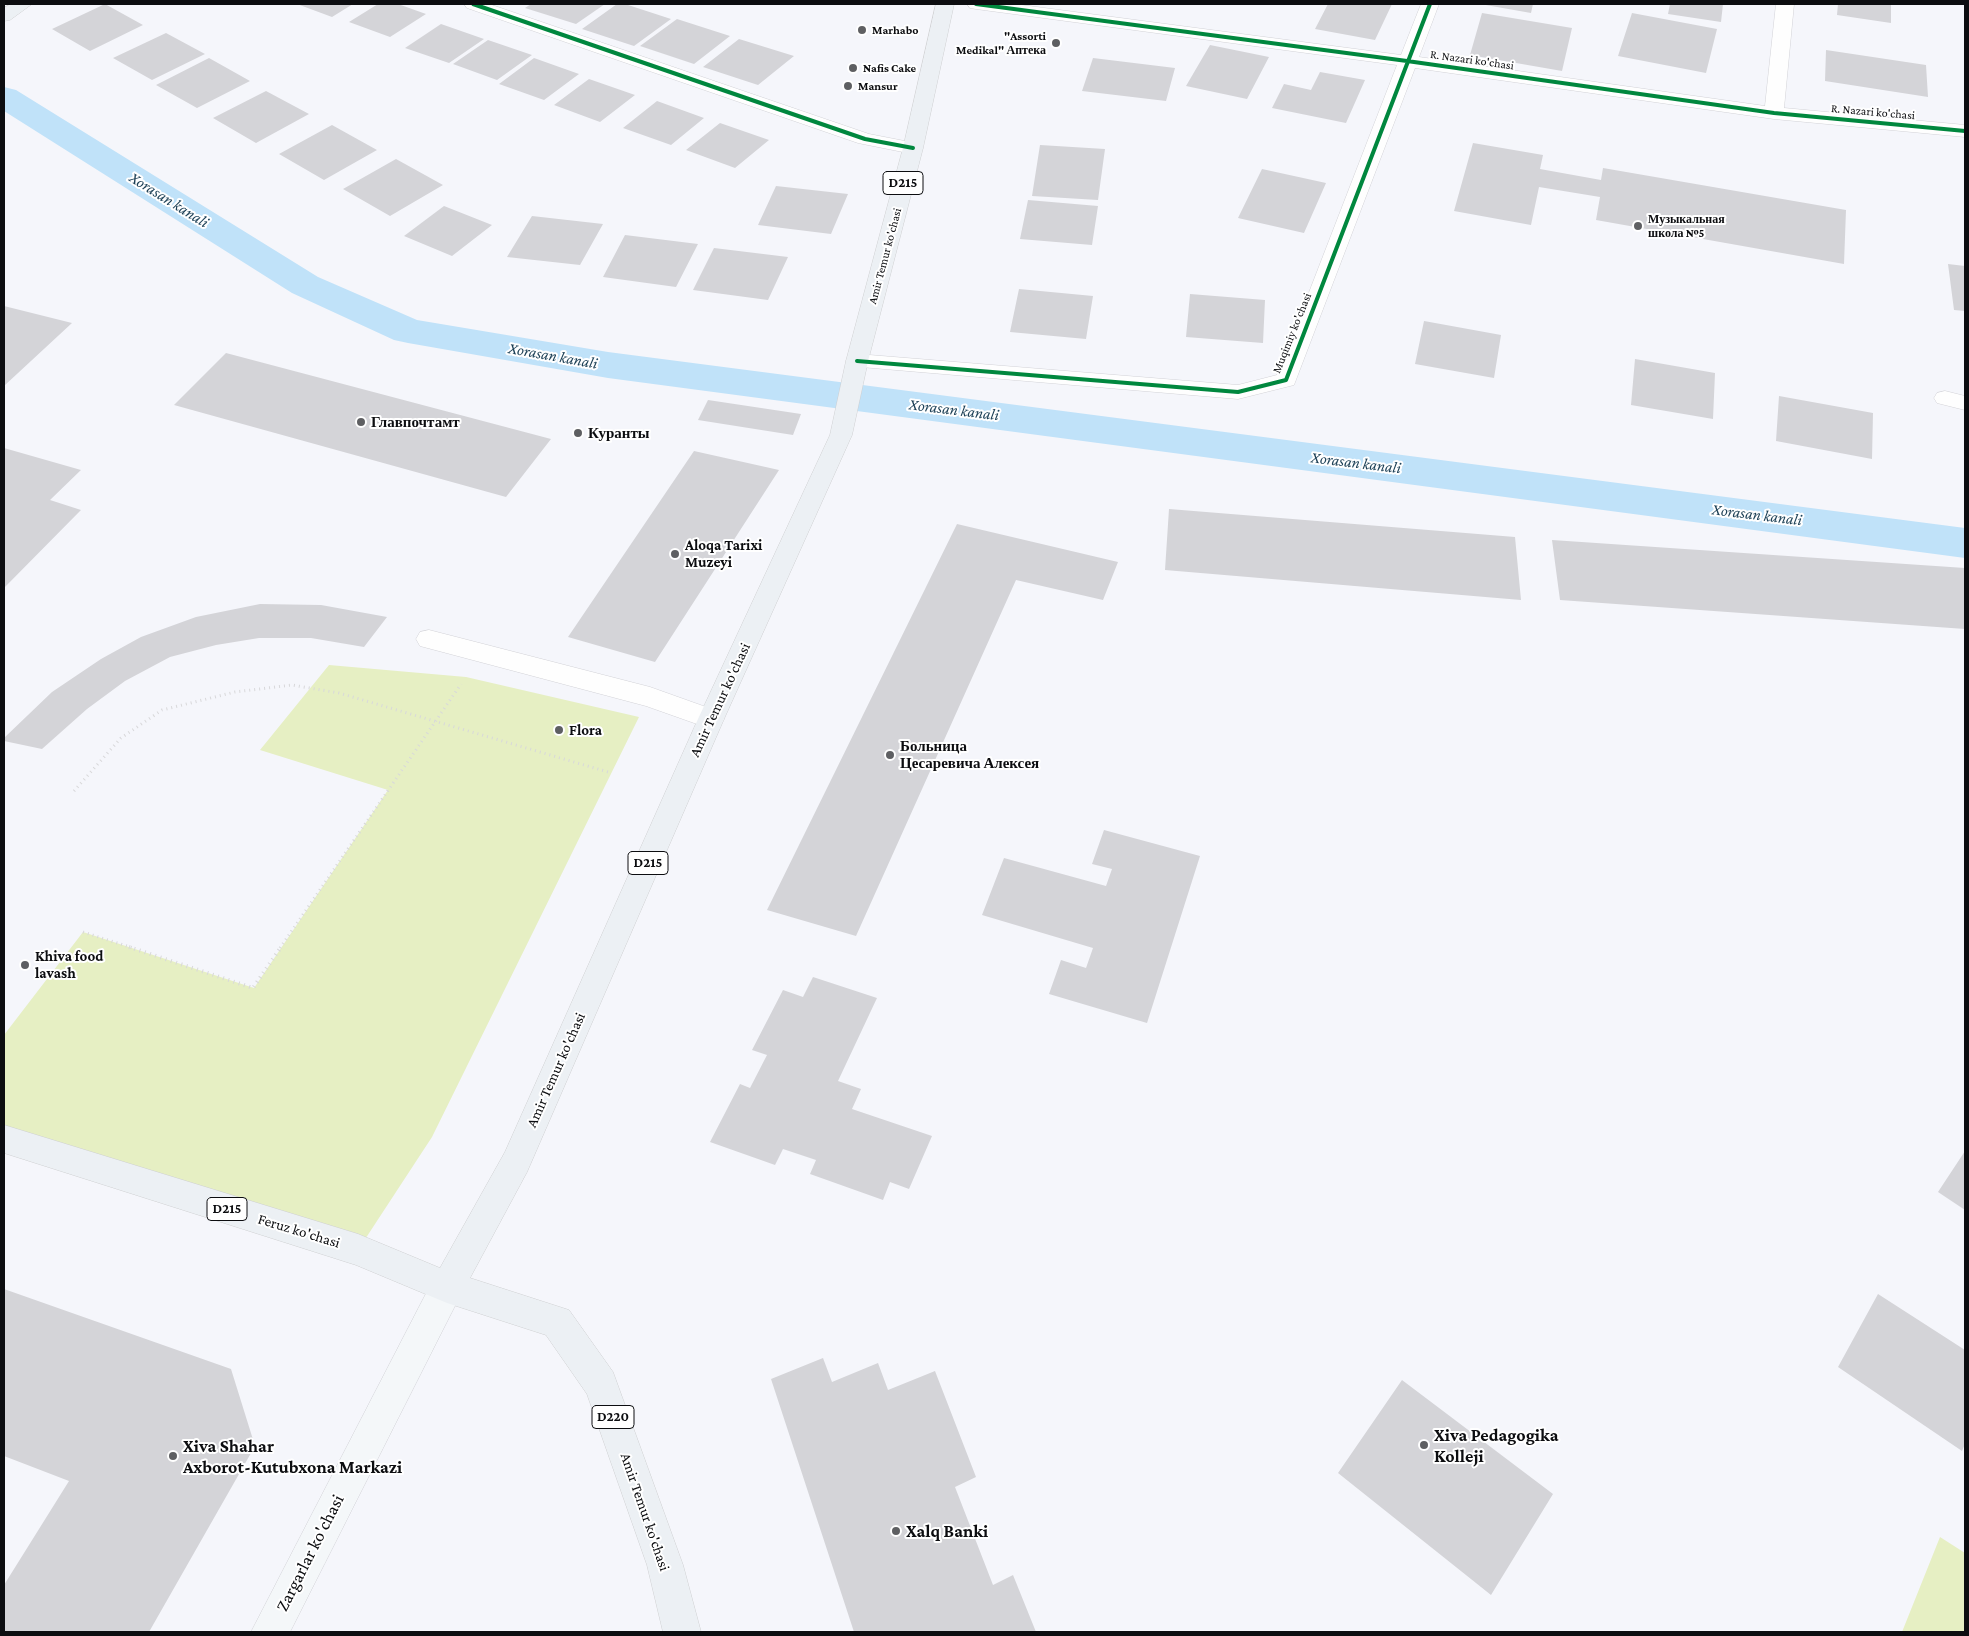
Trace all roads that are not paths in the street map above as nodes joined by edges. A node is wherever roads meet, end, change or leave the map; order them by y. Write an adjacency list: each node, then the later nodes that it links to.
1 (23, 4): 7 (main road)
2 (473, 4): 11 (street)
3 (945, 4): 11 (main road, Amir Temur ko'chasi / D215)
4 (976, 4): 8 (street, R. Nazari ko'chasi)
5 (1430, 4): 8 (street, Muqimiy ko'chasi)
6 (1785, 4): 9 (street)
7 (4, 16)
8 (1407, 61): 9 (street, R. Nazari ko'chasi); 12 (street, Muqimiy ko'chasi)
9 (1774, 113): 10 (street, R. Nazari ko'chasi)
10 (1965, 130)
11 (913, 148): 12 (main road, Amir Temur ko'chasi / D215)
12 (857, 361): 14 (main road, Amir Temur ko'chasi / D215)
13 (430, 639): 14 (street)
14 (711, 718): 16 (main road, Amir Temur ko'chasi / D215)
15 (4, 1139): 16 (main road, Feruz ko'chasi / D215)
16 (447, 1287): 17 (main road, Zargarlar ko'chasi); 18 (main road, Amir Temur ko'chasi / D220)
17 (270, 1632)
18 (682, 1632)

